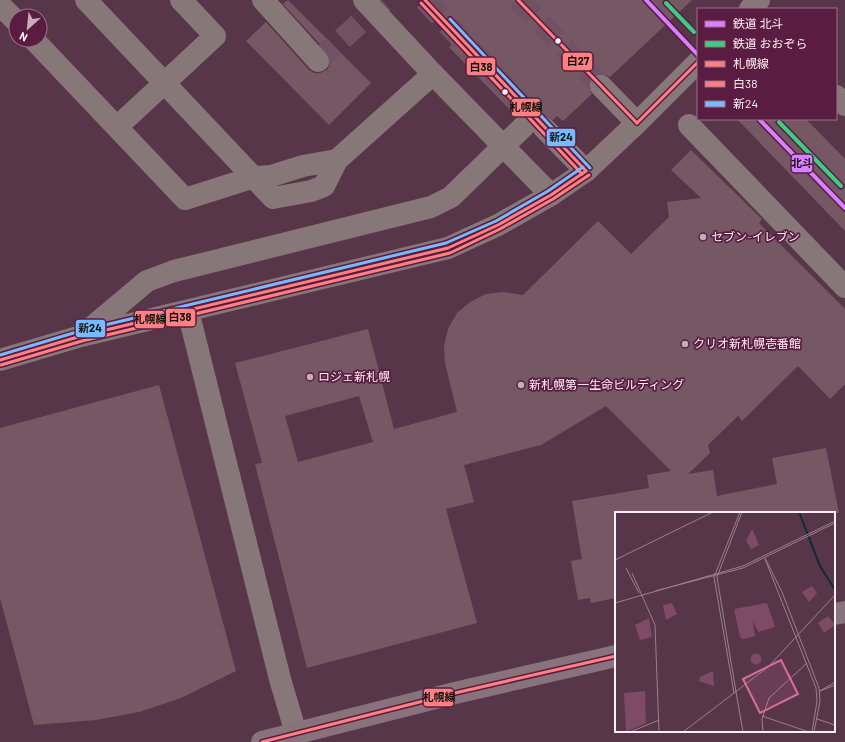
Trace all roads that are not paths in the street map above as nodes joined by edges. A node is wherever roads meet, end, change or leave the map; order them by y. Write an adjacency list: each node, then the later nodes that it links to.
1 (86, 0): 11 (street)
2 (181, 0): 11 (street)
3 (263, 0): 8 (street)
4 (364, 0): 10 (street)
5 (0, 5): 6 (street)
6 (8, 13)
7 (42, 48): 17 (street)
8 (318, 61)
9 (697, 63): 15 (street)
10 (433, 74): 19 (street); 20 (street)
11 (165, 83): 17 (street); 19 (street)
12 (601, 86): 15 (street)
13 (837, 97): 14 (street)
14 (845, 105)
15 (637, 123): 18 (street)
16 (689, 125): 21 (street)
17 (117, 127): 19 (street)
18 (586, 171): 20 (street); 23 (street, bridge)
19 (254, 177)
20 (551, 195): 22 (street)
21 (845, 287)
22 (188, 311): 23 (street); 28 (street)
23 (80, 336): 24 (street)
24 (0, 360)
25 (845, 612): 26 (highway)
26 (835, 614)
27 (615, 656): 28 (highway)
28 (296, 733): 29 (highway)
29 (262, 742)

